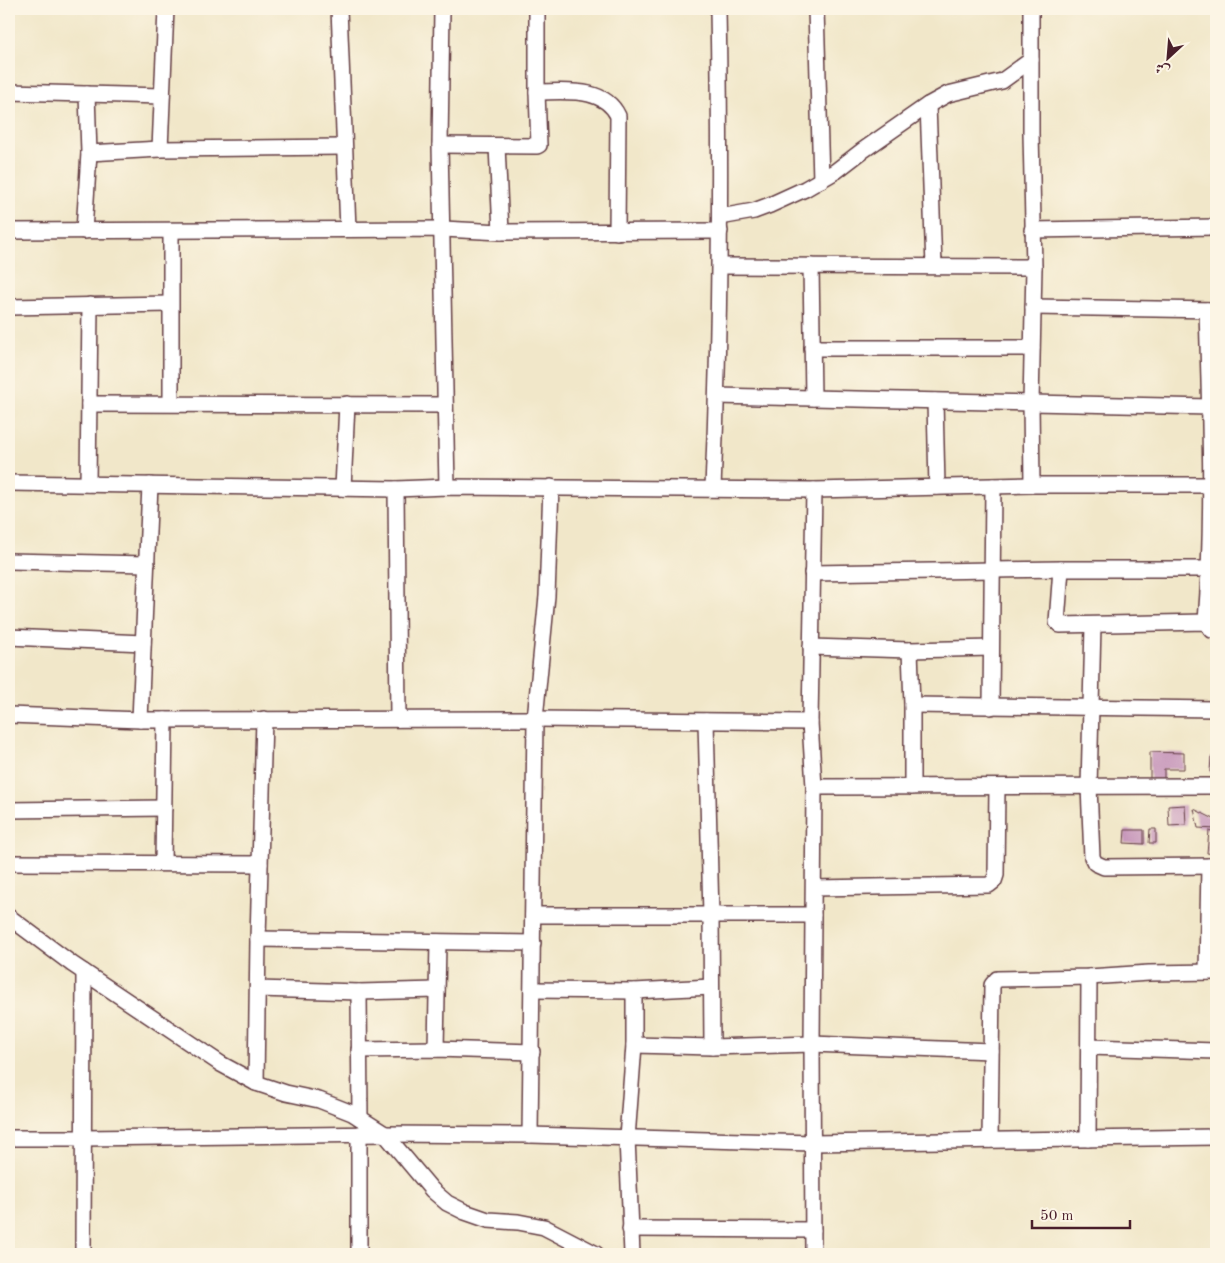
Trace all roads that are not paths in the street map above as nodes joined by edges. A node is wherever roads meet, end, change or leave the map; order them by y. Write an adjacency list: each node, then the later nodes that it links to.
1 (166, 9): 12 (street)
2 (339, 9): 16 (street)
3 (442, 9): 14 (street)
4 (538, 9): 10 (street)
5 (718, 9): 20 (street)
6 (816, 9): 19 (street)
7 (1031, 9): 8 (street)
8 (1031, 60): 13 (street); 24 (street)
9 (9, 92): 11 (street)
10 (537, 92): 15 (street); 29 (street)
11 (87, 94): 12 (street); 18 (street)
12 (162, 96): 17 (street)
13 (928, 105): 19 (street); 32 (street)
14 (440, 146): 15 (street); 22 (street)
15 (497, 146): 28 (street)
16 (344, 148): 17 (street); 23 (street)
17 (160, 149): 18 (street)
18 (89, 153): 26 (street)
19 (821, 180): 20 (street)
20 (720, 224): 29 (street); 30 (street)
21 (1216, 226): 24 (street)
22 (443, 228): 23 (street); 28 (street); 48 (street)
23 (348, 229): 27 (street)
24 (1032, 230): 33 (street)
25 (9, 231): 26 (street)
26 (84, 231): 27 (street)
27 (170, 231): 34 (street)
28 (501, 232): 29 (street)
29 (617, 232)
30 (720, 266): 31 (street); 41 (street)
31 (811, 266): 32 (street); 39 (street)
32 (934, 266): 33 (street)
33 (1034, 267): 37 (street)
34 (170, 304): 35 (street); 44 (street)
35 (90, 305): 36 (street); 46 (street)
36 (9, 307)
37 (1033, 307): 38 (street); 40 (street)
38 (1212, 310): 49 (street)
39 (812, 348): 40 (street); 42 (street)
40 (1032, 348): 45 (street)
41 (717, 396): 42 (street); 61 (street)
42 (813, 398): 43 (street)
43 (935, 401): 45 (street); 58 (street)
44 (171, 403): 46 (street); 47 (street)
45 (1031, 403): 49 (street); 53 (street)
46 (89, 404): 51 (street)
47 (348, 404): 48 (street); 59 (street)
48 (446, 405): 56 (street)
49 (1210, 407): 54 (street)
50 (9, 482): 51 (street)
51 (88, 484): 52 (street)
52 (150, 485): 59 (street); 64 (street)
53 (1032, 485): 54 (street); 55 (street)
54 (1214, 485): 67 (street)
55 (993, 486): 58 (street); 66 (street)
56 (447, 487): 57 (street); 60 (street)
57 (551, 487): 61 (street); 83 (street)
58 (937, 487): 62 (street)
59 (343, 488): 60 (street)
60 (396, 488): 82 (street)
61 (713, 488): 62 (street)
62 (814, 490): 68 (street)
63 (9, 561): 64 (street)
64 (147, 564): 72 (street)
65 (1061, 569): 66 (street); 67 (street); 69 (street)
66 (992, 570): 68 (street); 74 (street)
67 (1210, 570): 70 (street)
68 (812, 573): 73 (street)
69 (1093, 624): 70 (street); 78 (street)
70 (1211, 627)
71 (9, 637): 72 (street)
72 (143, 643): 84 (street)
73 (811, 647): 75 (street); 87 (street)
74 (991, 648): 75 (street); 77 (street)
75 (910, 650): 76 (street)
76 (912, 705): 77 (street); 90 (street)
77 (991, 707): 78 (street)
78 (1091, 708): 79 (street); 92 (street)
79 (1216, 710)
80 (9, 715): 84 (street)
81 (264, 719): 82 (street); 85 (street); 97 (street)
82 (398, 719): 83 (street)
83 (536, 719): 86 (street); 100 (street)
84 (140, 720): 85 (street)
85 (166, 720): 93 (street)
86 (706, 721): 87 (street); 101 (street)
87 (810, 722): 89 (street)
88 (1216, 786): 92 (street)
89 (814, 787): 90 (street); 99 (street)
90 (912, 787): 91 (street)
91 (997, 787): 92 (street); 99 (street)
92 (1089, 787): 98 (street)
93 (164, 808): 94 (street); 96 (street)
94 (9, 810)
95 (9, 863): 96 (street)
96 (163, 863): 97 (street)
97 (260, 864): 104 (street)
98 (1213, 866): 108 (street)
99 (814, 888): 102 (street)
100 (533, 915): 101 (street); 106 (street)
101 (711, 915): 102 (street); 110 (street)
102 (814, 915): 116 (street)
103 (9, 917): 107 (street)
104 (258, 939): 105 (street); 111 (street)
105 (438, 942): 106 (street); 112 (street)
106 (533, 943): 113 (street)
107 (84, 972): 125 (street); 132 (street)
108 (1212, 972): 109 (street)
109 (1090, 977): 119 (street); 122 (street)
110 (711, 987): 114 (street); 118 (street)
111 (258, 989): 115 (street); 125 (street)
112 (437, 990): 115 (street); 120 (street)
113 (532, 990): 114 (street); 124 (street)
114 (634, 991): 117 (street)
115 (359, 992): 121 (street)
116 (812, 1044): 118 (street); 122 (street); 136 (street)
117 (634, 1045): 118 (street); 133 (street)
118 (712, 1047)
119 (1089, 1048): 123 (street); 134 (street)
120 (436, 1049): 121 (street); 124 (street)
121 (360, 1050): 126 (street)
122 (991, 1051): 135 (street)
123 (1216, 1051)
124 (532, 1052): 129 (street)
125 (256, 1083): 126 (street)
126 (360, 1118): 128 (street)
127 (359, 1134): 128 (street); 132 (street); 140 (street)
128 (385, 1134): 129 (street); 141 (street)
129 (530, 1135): 133 (street)
130 (1216, 1136): 134 (street)
131 (9, 1138): 132 (street)
132 (84, 1138): 139 (street)
133 (627, 1138): 136 (street); 137 (street)
134 (1088, 1139): 135 (street)
135 (990, 1140): 136 (street)
136 (813, 1143): 138 (street)
137 (630, 1229): 138 (street); 142 (street)
138 (813, 1230): 143 (street)
139 (83, 1254)
140 (358, 1254)
141 (596, 1254)
142 (632, 1254)
143 (813, 1254)

